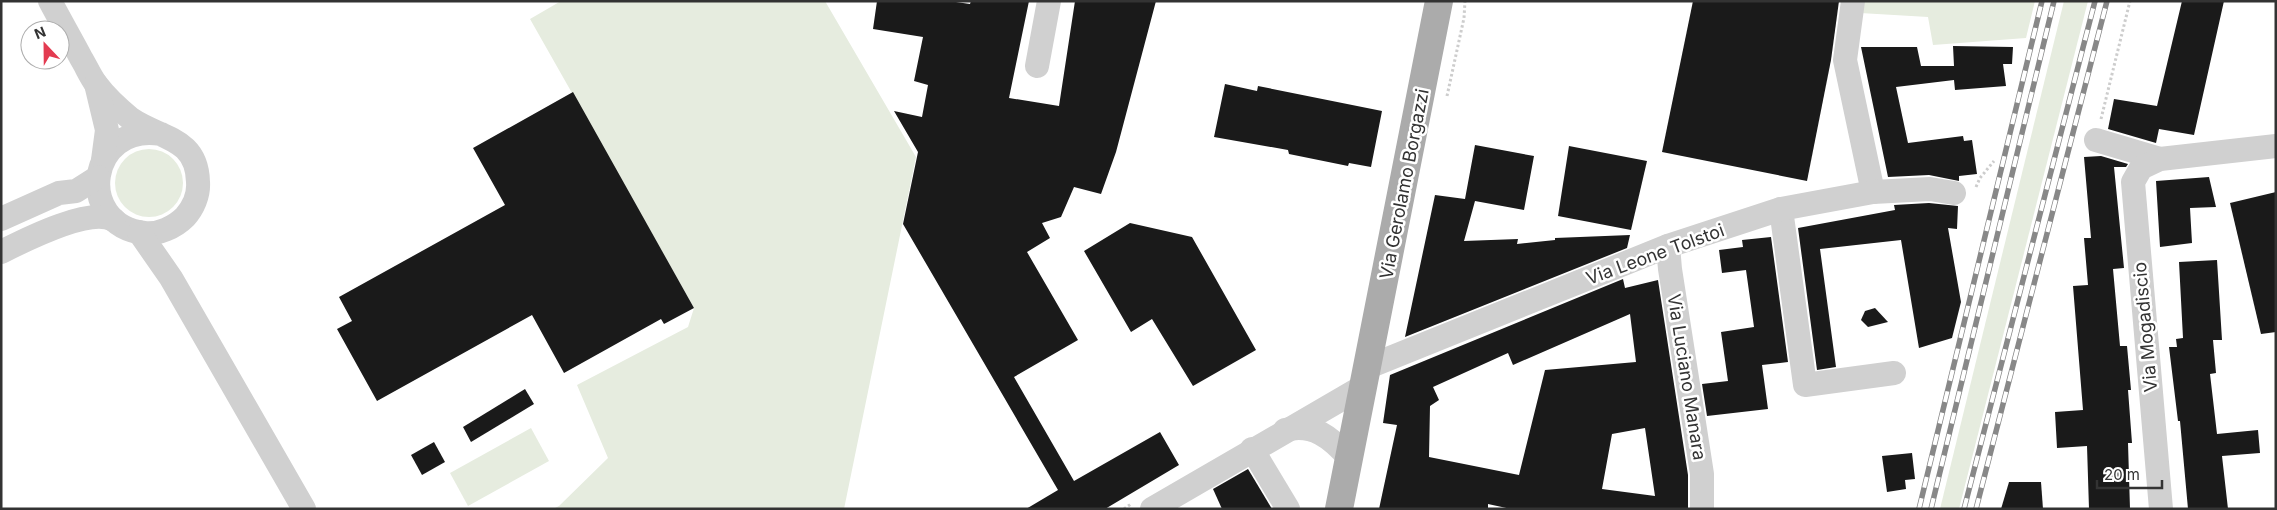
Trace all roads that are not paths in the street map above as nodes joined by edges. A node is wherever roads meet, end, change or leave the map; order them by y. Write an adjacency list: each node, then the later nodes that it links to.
1 (50, 1): 6 (street)
2 (1049, 1): 5 (street)
3 (1853, 1): 12 (street)
4 (1457, 3): 23 (main road, Via Gerolamo Borgazzi)
5 (1037, 66)
6 (96, 84): 7 (street); 11 (street)
7 (161, 134): 11 (street); 15 (street)
8 (2096, 140): 10 (street)
9 (2276, 146): 10 (street)
10 (2160, 159): 32 (street, Via Mogadiscio)
11 (100, 168): 16 (street); 17 (street)
12 (1873, 192): 13 (street, Via Leone Tolstoi); 14 (street, Via Leone Tolstoi)
13 (1954, 193)
14 (1781, 209): 19 (street, Via Leone Tolstoi); 22 (street)
15 (186, 215): 18 (street); 21 (street)
16 (1, 219)
17 (114, 220): 18 (street); 20 (street)
18 (139, 232): 21 (street)
19 (1668, 246): 23 (street, Via Leone Tolstoi); 31 (street, Via Luciano Manara)
20 (1, 252)
21 (171, 278): 27 (street)
22 (1894, 373)
23 (1366, 376): 24 (street, Via Leone Tolstoi); 26 (main road, Via Gerolamo Borgazzi)
24 (1285, 430): 25 (street, Via Leone Tolstoi); 26 (street)
25 (1252, 449): 28 (street, Via Leone Tolstoi); 29 (street)
26 (1349, 458): 30 (main road, Via Gerolamo Borgazzi)
27 (304, 509)
28 (1152, 509)
29 (1288, 509)
30 (1338, 509)
31 (1702, 509)
32 (2161, 509)

